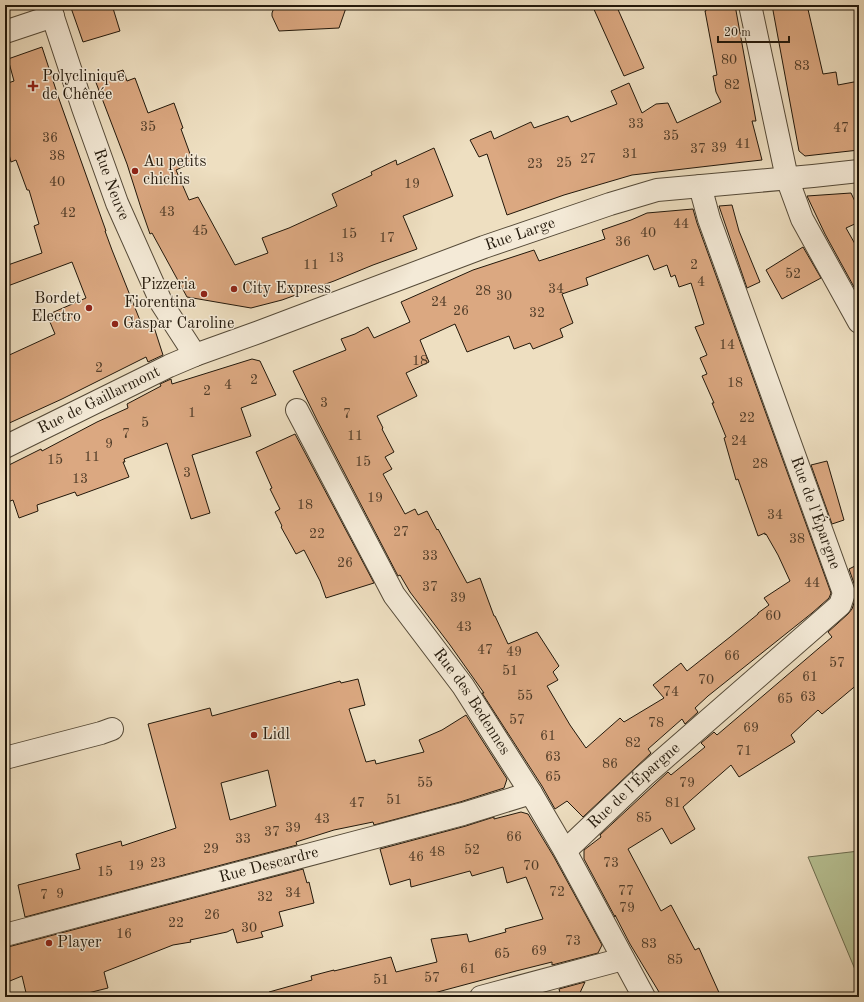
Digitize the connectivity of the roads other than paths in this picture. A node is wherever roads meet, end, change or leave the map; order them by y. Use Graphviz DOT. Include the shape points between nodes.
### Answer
graph roads {
  1 [pos="750,5"];
  2 [pos="51,10"];
  3 [pos="5,32"];
  4 [pos="859,171"];
  5 [pos="787,178"];
  6 [pos="700,186"];
  7 [pos="859,322"];
  8 [pos="195,355"];
  9 [pos="297,410"];
  10 [pos="5,447"];
  11 [pos="112,729"];
  12 [pos="5,758"];
  13 [pos="531,793"];
  14 [pos="565,851"];
  15 [pos="5,935"];
  16 [pos="623,959"];
  17 [pos="481,997"];
  18 [pos="644,997"];
  1 -- 5 [label="street"];
  2 -- 3 [label="street"];
  2 -- 8 [label="street, Rue Neuve" via="117,203 162,304"];
  4 -- 5 [label="street, Rue Large"];
  5 -- 6 [label="street, Rue Large"];
  5 -- 7 [label="street" via="802,219"];
  6 -- 8 [label="street, Rue Large" via="657,190 484,246"];
  6 -- 14 [label="street, Rue de l'Épargne" via="709,219 844,593 840,605 644,776"];
  8 -- 10 [label="street, Rue de Gaillarmont"];
  9 -- 13 [label="street, Rue des Bedennes" via="394,595 463,686"];
  11 -- 12 [label="street"];
  13 -- 14 [label="street, Rue des Bedennes"];
  13 -- 15 [label="street, Rue Descardre" via="463,814"];
  14 -- 16 [label="street, Rue des Bedennes"];
  16 -- 17 [label="street"];
  16 -- 18 [label="street, Rue des Bedennes"];
}
